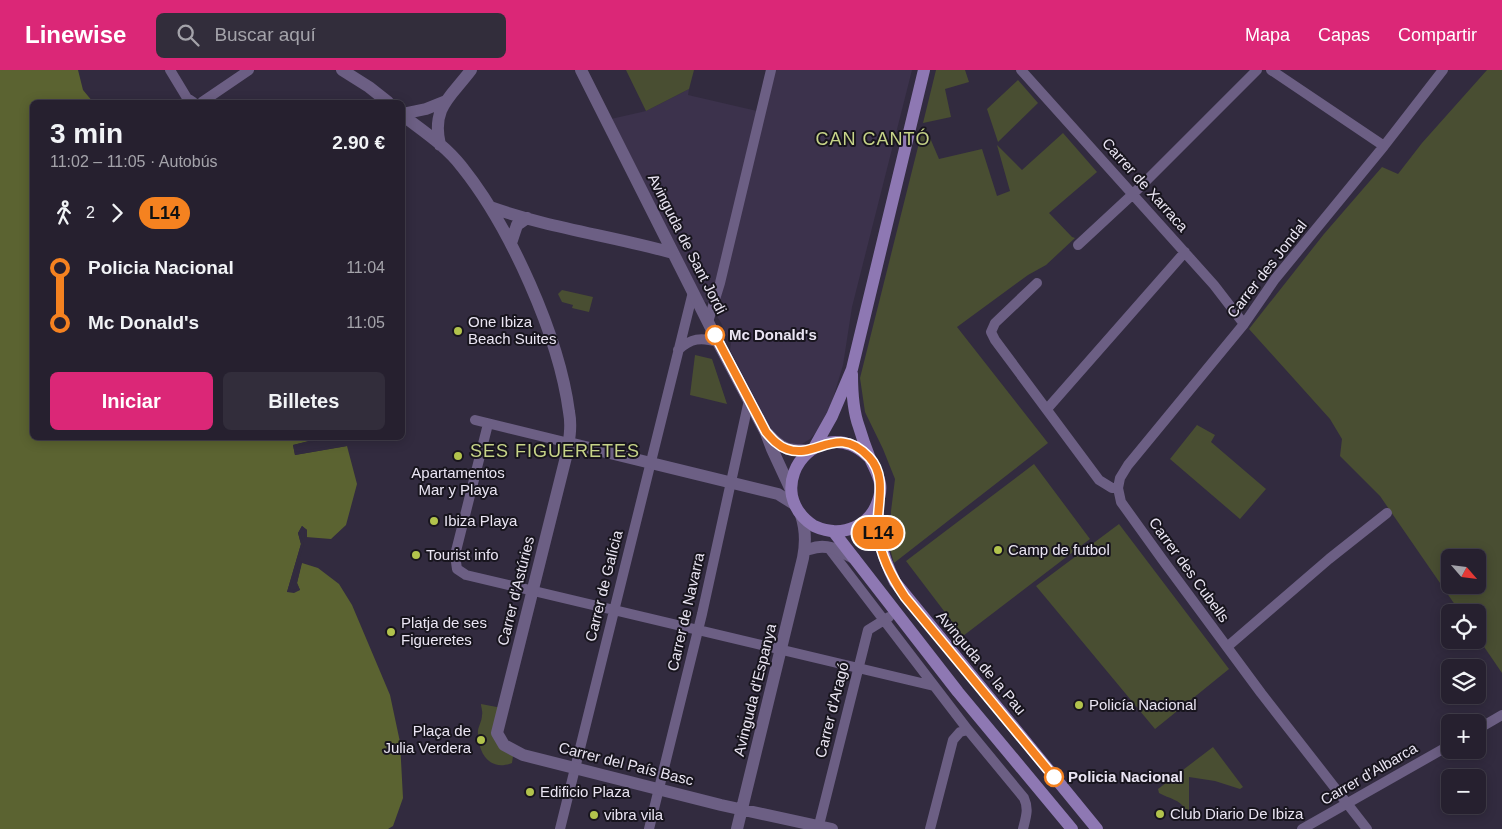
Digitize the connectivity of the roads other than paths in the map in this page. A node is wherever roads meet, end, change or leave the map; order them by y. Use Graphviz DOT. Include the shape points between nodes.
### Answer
graph roads {
  1 [pos="170,70"];
  2 [pos="248,70"];
  3 [pos="342,70"];
  4 [pos="471,70"];
  5 [pos="581,70"];
  6 [pos="771,70"];
  7 [pos="924,70"];
  8 [pos="1022,70"];
  9 [pos="1257,70"];
  10 [pos="1271,70"];
  11 [pos="1443,70"];
  12 [pos="190,100"];
  13 [pos="205,100"];
  14 [pos="385,100"];
  15 [pos="446,101"];
  16 [pos="405,114"];
  17 [pos="405,116"];
  18 [pos="440,145"];
  19 [pos="1384,146"];
  20 [pos="1133,194"];
  21 [pos="490,207"];
  22 [pos="527,218"];
  23 [pos="657,222"];
  24 [pos="511,243"];
  25 [pos="638,243"];
  26 [pos="1078,246"];
  27 [pos="1185,252"];
  28 [pos="673,253"];
  29 [pos="1037,284"];
  30 [pos="693,292"];
  31 [pos="708,322"];
  32 [pos="1244,324"];
  33 [pos="718,342"];
  34 [pos="678,350"];
  35 [pos="852,369"];
  36 [pos="749,400"];
  37 [pos="1047,409"];
  38 [pos="855,411"];
  39 [pos="475,420"];
  40 [pos="488,424"];
  41 [pos="766,432"];
  42 [pos="569,443"];
  43 [pos="812,449"];
  44 [pos="870,458"];
  45 [pos="651,463"];
  46 [pos="731,483"];
  47 [pos="1118,488"];
  48 [pos="791,490"];
  49 [pos="878,501"];
  50 [pos="794,504"];
  51 [pos="1386,514"];
  52 [pos="801,515"];
  53 [pos="832,531"];
  54 [pos="828,547"];
  55 [pos="882,553"];
  56 [pos="806,554"];
  57 [pos="856,559"];
  58 [pos="532,591"];
  59 [pos="613,611"];
  60 [pos="896,612"];
  61 [pos="885,620"];
  62 [pos="697,631"];
  63 [pos="1228,647"];
  64 [pos="781,651"];
  65 [pos="858,669"];
  66 [pos="934,686"];
  67 [pos="1502,715"];
  68 [pos="1486,724"];
  69 [pos="968,730"];
  70 [pos="504,745"];
  71 [pos="1441,750"];
  72 [pos="575,767"];
  73 [pos="659,789"];
  74 [pos="1348,804"];
  75 [pos="742,809"];
  76 [pos="818,828"];
  77 [pos="560,829"];
  78 [pos="649,829"];
  79 [pos="737,829"];
  80 [pos="832,829"];
  81 [pos="930,829"];
  82 [pos="1023,829"];
  83 [pos="1072,829"];
  84 [pos="1097,829"];
  85 [pos="1302,829"];
  86 [pos="1367,829"];
  1 -- 12 [label="street"];
  2 -- 13 [label="street"];
  3 -- 14 [label="street"];
  4 -- 15 [label="street"];
  5 -- 23 [label="street, Avinguda de Sant Jordi"];
  6 -- 31 [label="street"];
  7 -- 35 [label="main road"];
  8 -- 20 [label="street, Carrer de Xarraca"];
  9 -- 20 [label="street"];
  10 -- 19 [label="street"];
  11 -- 19 [label="street, Carrer des Jondal"];
  15 -- 16 [label="street" via="426,110"];
  15 -- 18 [label="street" via="438,117"];
  17 -- 18 [label="street, Carrer d'Astúries"];
  18 -- 21 [label="street, Carrer d'Astúries" via="462,167"];
  19 -- 32 [label="street, Carrer des Jondal" via="1275,279"];
  20 -- 26 [label="street"];
  20 -- 27 [label="street, Carrer de Xarraca"];
  21 -- 22 [label="street"];
  21 -- 24 [label="street, Carrer d'Astúries"];
  22 -- 24 [label="street" via="517,226"];
  22 -- 25 [label="street"];
  23 -- 25 [label="street" via="650,236"];
  23 -- 28 [label="street, Avinguda de Sant Jordi"];
  24 -- 42 [label="street, Carrer d'Astúries" via="559,365 570,412"];
  25 -- 28 [label="street"];
  27 -- 32 [label="street, Carrer de Xarraca"];
  27 -- 37 [label="street"];
  28 -- 30 [label="street, Avinguda de Sant Jordi"];
  29 -- 37 [label="street" via="995,323 991,332"];
  30 -- 31 [label="street, Avinguda de Sant Jordi"];
  30 -- 34 [label="street, Carrer de Galícia"];
  31 -- 33 [label="street, Avinguda de Sant Jordi"];
  32 -- 47 [label="street, Carrer des Jondal" via="1128,464"];
  33 -- 34 [label="street" via="699,338"];
  33 -- 36 [label="street, Avinguda de Sant Jordi"];
  34 -- 45 [label="street, Carrer de Galícia"];
  35 -- 38 [label="main road"];
  35 -- 43 [label="main road" via="832,416"];
  36 -- 41 [label="street, Avinguda de Sant Jordi"];
  36 -- 46 [label="street, Carrer de Navarra"];
  37 -- 47 [label="street" via="1100,480"];
  38 -- 44 [label="main road"];
  38 -- 55 [label="main road" via="888,478"];
  39 -- 40 [label="street"];
  40 -- 42 [label="street"];
  40 -- 58 [label="street" via="455,555 457,569 466,575"];
  41 -- 43 [label="street, Avinguda de Sant Jordi" via="778,445 787,449"];
  41 -- 48 [label="street, Avinguda de Sant Jordi"];
  42 -- 45 [label="street"];
  42 -- 58 [label="street, Carrer d'Astúries"];
  43 -- 44 [label="main road" via="838,442 850,444"];
  43 -- 48 [label="main road" via="796,468"];
  44 -- 49 [label="main road" via="880,478"];
  45 -- 46 [label="street"];
  45 -- 59 [label="street, Carrer de Galícia"];
  46 -- 50 [label="street" via="778,494"];
  46 -- 62 [label="street, Carrer de Navarra"];
  47 -- 63 [label="street, Carrer des Cubells" via="1128,512"];
  48 -- 50 [label="main road"];
  49 -- 53 [label="main road" via="866,520 856,527"];
  49 -- 55 [label="main road, Avinguda de la Pau"];
  50 -- 52 [label="main road"];
  51 -- 63 [label="street"];
  52 -- 53 [label="main road" via="814,526"];
  52 -- 56 [label="street, Avinguda d'Espanya"];
  53 -- 56 [label="street" via="818,540"];
  53 -- 57 [label="main road"];
  54 -- 56 [label="street" via="821,546"];
  54 -- 57 [label="street"];
  54 -- 61 [label="street"];
  55 -- 84 [label="main road, Avinguda de la Pau" via="905,597"];
  56 -- 64 [label="street, Avinguda d'Espanya"];
  57 -- 60 [label="main road"];
  58 -- 59 [label="street"];
  58 -- 70 [label="street, Carrer d'Astúries" via="498,733"];
  59 -- 62 [label="street"];
  59 -- 72 [label="street, Carrer de Galícia"];
  60 -- 61 [label="street, Carrer d'Aragó"];
  60 -- 83 [label="main road"];
  61 -- 65 [label="street, Carrer d'Aragó" via="868,630"];
  61 -- 66 [label="street"];
  62 -- 64 [label="street"];
  62 -- 73 [label="street, Carrer de Navarra"];
  63 -- 74 [label="street, Carrer des Cubells"];
  64 -- 65 [label="street"];
  64 -- 75 [label="street, Avinguda d'Espanya"];
  65 -- 66 [label="street"];
  65 -- 76 [label="street, Carrer d'Aragó"];
  66 -- 69 [label="street"];
  67 -- 68 [label="street"];
  69 -- 81 [label="street" via="960,732 953,740"];
  69 -- 82 [label="street" via="1024,798 1028,806"];
  70 -- 72 [label="street, Carrer del País Basc" via="523,755"];
  71 -- 74 [label="street, Carrer d'Albarca"];
  72 -- 73 [label="street, Carrer del País Basc"];
  72 -- 77 [label="street, Carrer de Galícia"];
  73 -- 75 [label="street, Carrer del País Basc"];
  73 -- 78 [label="street, Carrer de Navarra"];
  74 -- 85 [label="street, Carrer d'Albarca"];
  74 -- 86 [label="street, Carrer des Cubells"];
  75 -- 76 [label="street, Carrer del País Basc"];
  75 -- 79 [label="street, Avinguda d'Espanya"];
  76 -- 80 [label="street, Carrer del País Basc"];
}
